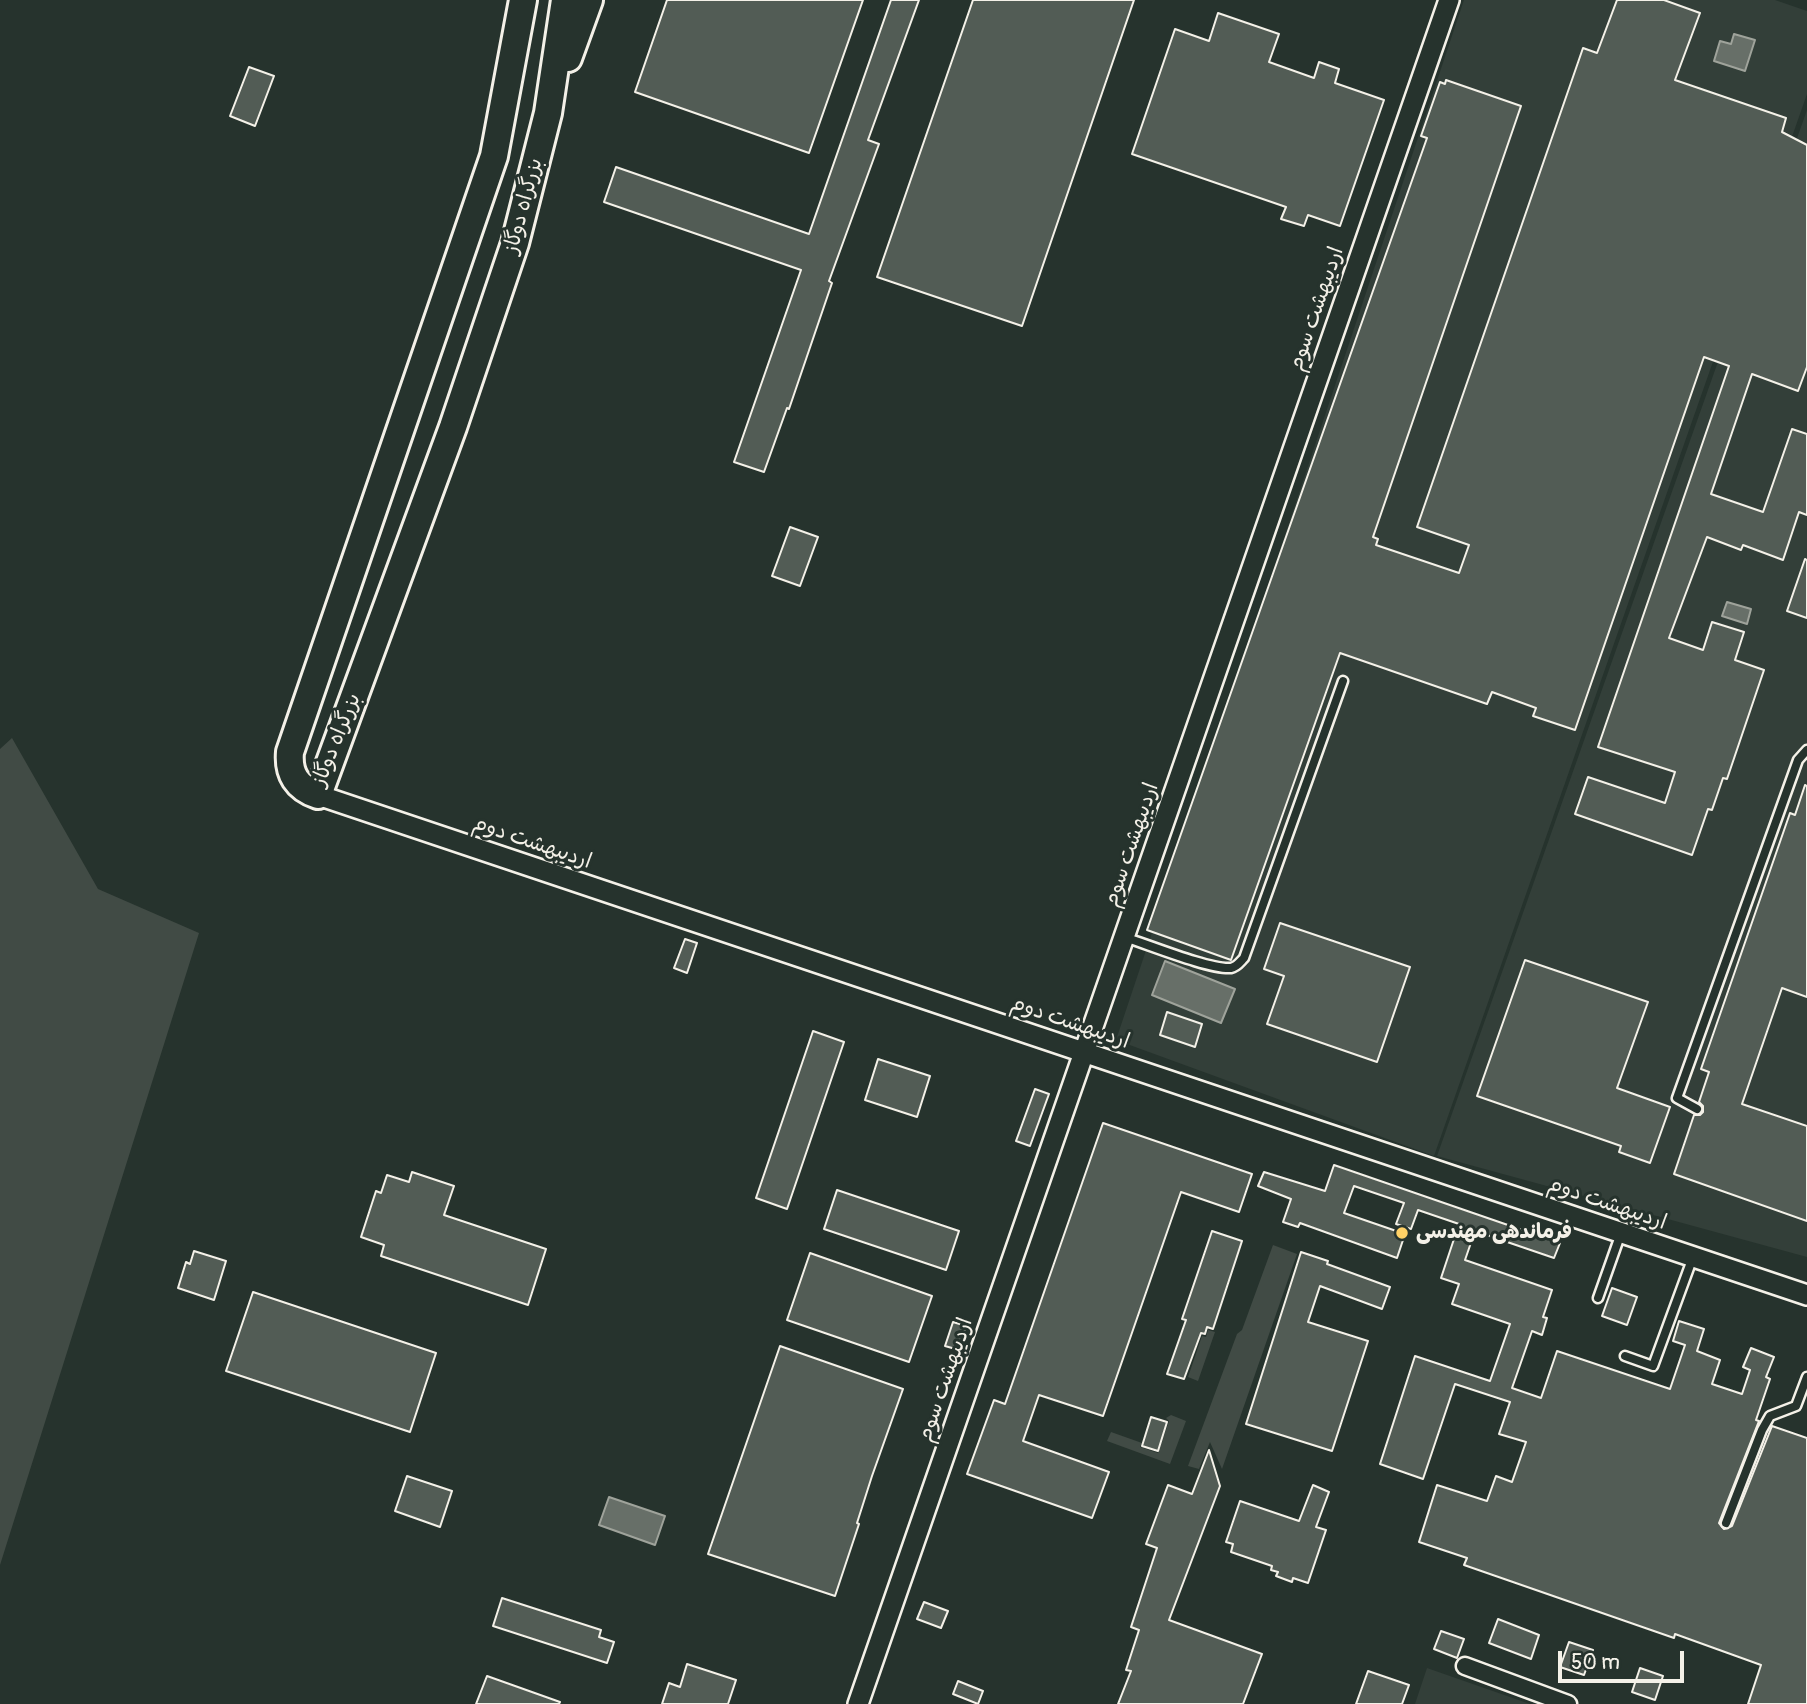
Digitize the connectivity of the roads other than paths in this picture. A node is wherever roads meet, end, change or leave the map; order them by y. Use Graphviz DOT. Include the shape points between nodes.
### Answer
graph roads {
  1 [pos="510,0"];
  2 [pos="523,0"];
  3 [pos="565,0"];
  4 [pos="589,0"];
  5 [pos="1448,0"];
  6 [pos="513,63"];
  7 [pos="548,113"];
  8 [pos="1343,681"];
  9 [pos="1807,750"];
  10 [pos="318,795"];
  11 [pos="1124,936"];
  12 [pos="1084,1052"];
  13 [pos="1697,1109"];
  14 [pos="1621,1233"];
  15 [pos="1693,1257"];
  16 [pos="1807,1295"];
  17 [pos="1598,1298"];
  18 [pos="1625,1356"];
  19 [pos="1807,1377"];
  20 [pos="1726,1523"];
  21 [pos="1465,1666"];
  22 [pos="858,1704"];
  23 [pos="1568,1704"];
  1 -- 6 [label="highway"];
  2 -- 6 [label="highway, بزرگراه دوگاز"];
  3 -- 7 [label="highway, بزرگراه دوگاز"];
  4 -- 7 [label="highway"];
  5 -- 11 [label="street, اردیبهشت سوم"];
  6 -- 10 [label="highway, بزرگراه دوگاز" via="490,169 290,752 288,767 293,779"];
  7 -- 10 [label="highway, بزرگراه دوگاز" via="515,243 453,427"];
  8 -- 11 [label="lane" via="1244,958 1237,966 1220,966"];
  9 -- 13 [label="lane" via="1798,760 1677,1098"];
  10 -- 12 [label="street, اردیبهشت دوم"];
  11 -- 12 [label="street, اردیبهشت سوم"];
  12 -- 14 [label="street, اردیبهشت دوم"];
  12 -- 22 [label="street, اردیبهشت سوم"];
  14 -- 15 [label="street, اردیبهشت دوم"];
  14 -- 17 [label="lane"];
  15 -- 16 [label="street, اردیبهشت دوم"];
  15 -- 18 [label="lane" via="1653,1366"];
  19 -- 20 [label="lane" via="1796,1406 1770,1416 1762,1430"];
  21 -- 23 [label="street"];
}
